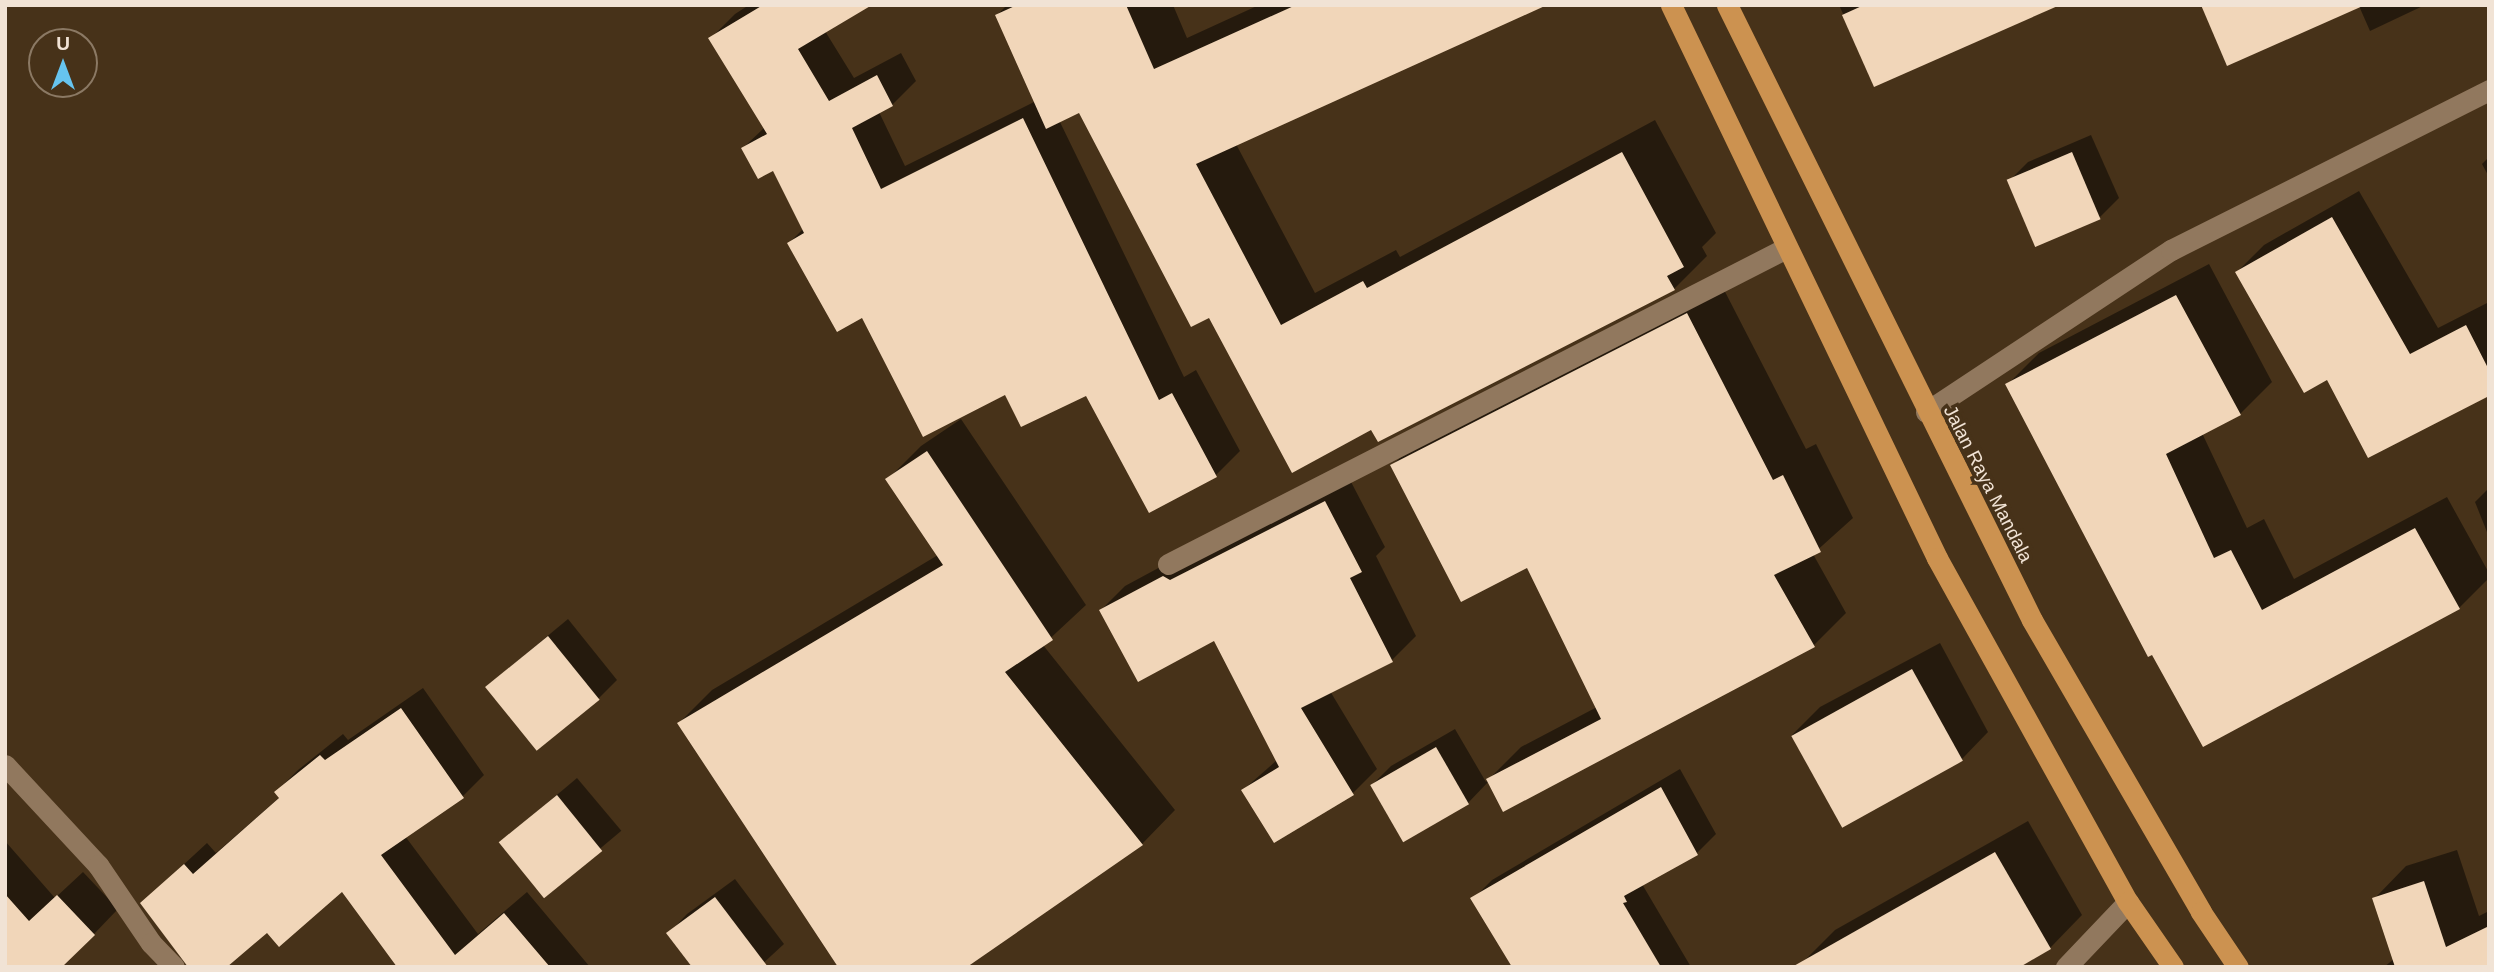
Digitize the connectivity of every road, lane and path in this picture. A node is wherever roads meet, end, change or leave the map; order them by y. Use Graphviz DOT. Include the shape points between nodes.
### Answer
graph roads {
  1 [pos="1671,5"];
  2 [pos="1727,5"];
  3 [pos="2489,90"];
  4 [pos="1786,248"];
  5 [pos="1926,412"];
  6 [pos="1168,564"];
  7 [pos="5,765"];
  8 [pos="2128,902"];
  9 [pos="174,967"];
  10 [pos="2066,967"];
  11 [pos="2173,967"];
  12 [pos="2238,967"];
  1 -- 4 [label="highway"];
  2 -- 5 [label="highway, Jalan Raya Mandala"];
  3 -- 5 [label="street" via="2171,250"];
  4 -- 6 [label="street"];
  4 -- 8 [label="highway" via="1937,558"];
  5 -- 12 [label="highway, Jalan Raya Mandala" via="2032,620"];
  7 -- 9 [label="street" via="98,865 151,943"];
  8 -- 10 [label="street"];
  8 -- 11 [label="highway"];
}
